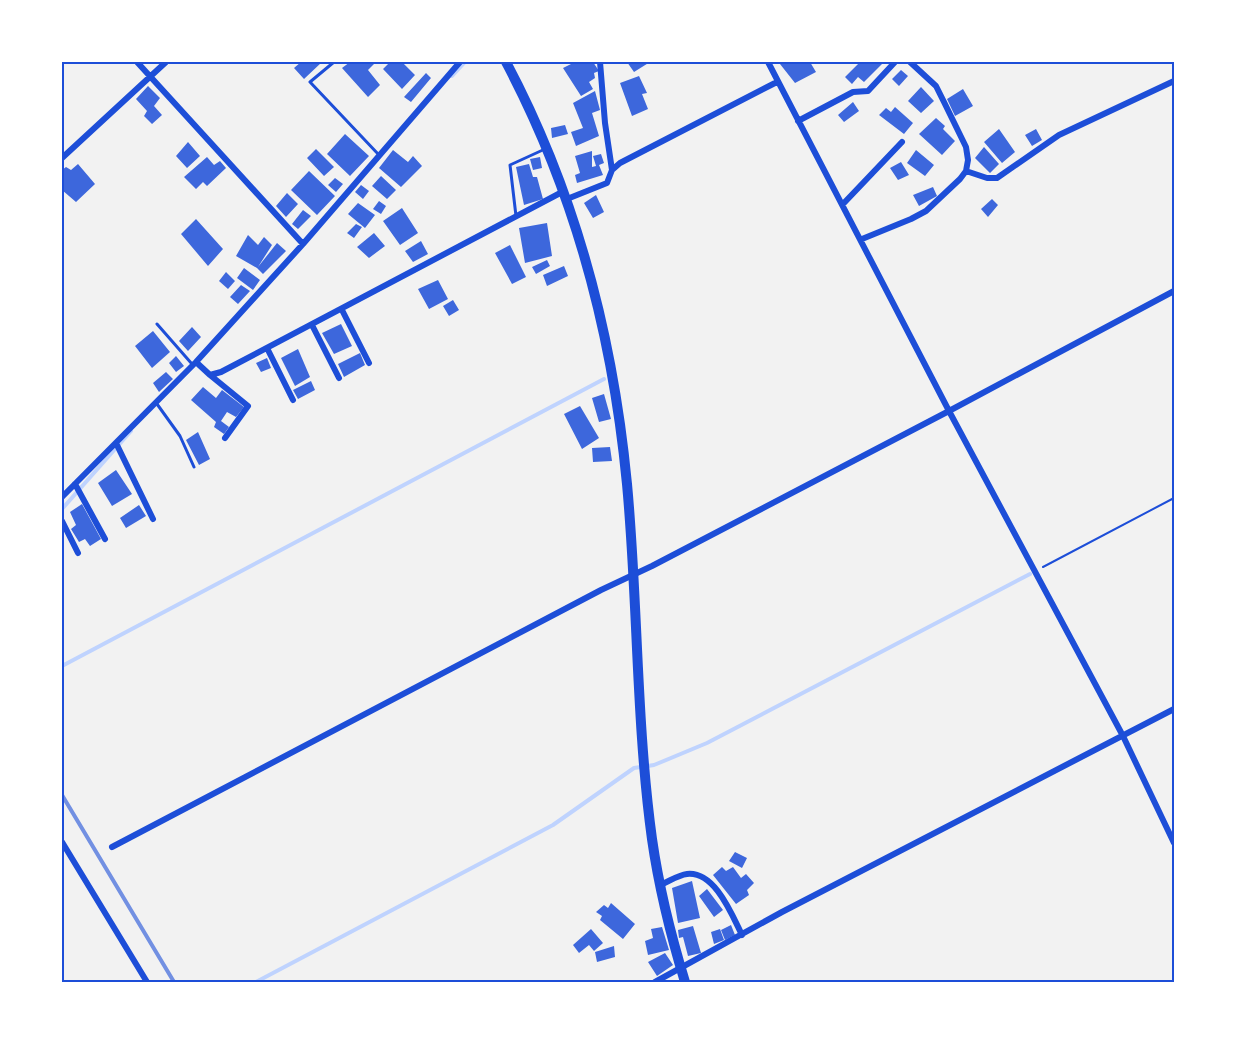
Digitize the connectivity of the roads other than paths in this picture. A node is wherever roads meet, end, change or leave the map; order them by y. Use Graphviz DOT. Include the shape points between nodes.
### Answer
graph roads {
  1 [pos="137,62"];
  2 [pos="166,62"];
  3 [pos="334,62"];
  4 [pos="460,62"];
  5 [pos="506,62"];
  6 [pos="600,62"];
  7 [pos="768,62"];
  8 [pos="895,62"];
  9 [pos="910,62"];
  10 [pos="150,76"];
  11 [pos="1174,81"];
  12 [pos="777,82"];
  13 [pos="798,121"];
  14 [pos="902,142"];
  15 [pos="546,148"];
  16 [pos="379,155"];
  17 [pos="62,158"];
  18 [pos="612,170"];
  19 [pos="966,171"];
  20 [pos="566,195"];
  21 [pos="843,204"];
  22 [pos="516,216"];
  23 [pos="862,239"];
  24 [pos="303,244"];
  25 [pos="1174,291"];
  26 [pos="342,310"];
  27 [pos="157,324"];
  28 [pos="312,325"];
  29 [pos="267,348"];
  30 [pos="369,363"];
  31 [pos="194,364"];
  32 [pos="210,375"];
  33 [pos="339,378"];
  34 [pos="293,400"];
  35 [pos="156,402"];
  36 [pos="949,411"];
  37 [pos="225,438"];
  38 [pos="116,442"];
  39 [pos="194,466"];
  40 [pos="75,484"];
  41 [pos="62,497"];
  42 [pos="153,519"];
  43 [pos="62,521"];
  44 [pos="105,538"];
  45 [pos="78,553"];
  46 [pos="633,573"];
  47 [pos="1174,710"];
  48 [pos="1124,736"];
  49 [pos="62,842"];
  50 [pos="1174,843"];
  51 [pos="112,847"];
  52 [pos="660,885"];
  53 [pos="742,935"];
  54 [pos="681,969"];
  55 [pos="147,982"];
  56 [pos="655,982"];
  57 [pos="686,982"];
  1 -- 10 [label="street"];
  2 -- 10 [label="street"];
  3 -- 16 [label="lane" via="310,82"];
  4 -- 16 [label="street"];
  5 -- 15 [label="main road"];
  6 -- 18 [label="street"];
  7 -- 12 [label="street"];
  8 -- 13 [label="street" via="868,91 853,92"];
  9 -- 19 [label="street" via="936,86 966,147"];
  10 -- 17 [label="street"];
  10 -- 24 [label="street"];
  11 -- 19 [label="street" via="1059,135 997,178"];
  12 -- 13 [label="street"];
  12 -- 18 [label="street"];
  13 -- 21 [label="street"];
  14 -- 21 [label="street"];
  15 -- 20 [label="main road"];
  15 -- 22 [label="lane" via="510,165"];
  16 -- 24 [label="street"];
  18 -- 20 [label="street" via="607,183"];
  19 -- 23 [label="street" via="926,211"];
  20 -- 22 [label="street"];
  20 -- 46 [label="main road" via="590,274 612,374 627,484"];
  21 -- 23 [label="street"];
  22 -- 26 [label="street"];
  23 -- 36 [label="street"];
  24 -- 31 [label="street"];
  25 -- 36 [label="street"];
  26 -- 28 [label="street"];
  26 -- 30 [label="street"];
  27 -- 31 [label="lane"];
  28 -- 29 [label="street"];
  28 -- 33 [label="street"];
  29 -- 32 [label="street"];
  29 -- 34 [label="street"];
  31 -- 32 [label="street"];
  31 -- 35 [label="street"];
  32 -- 37 [label="street" via="248,406"];
  35 -- 38 [label="street"];
  35 -- 39 [label="lane" via="180,436"];
  36 -- 46 [label="street"];
  36 -- 48 [label="street"];
  38 -- 40 [label="street"];
  38 -- 42 [label="street"];
  40 -- 41 [label="street"];
  40 -- 44 [label="street"];
  43 -- 45 [label="street"];
  46 -- 51 [label="street"];
  46 -- 52 [label="main road" via="644,765"];
  47 -- 48 [label="street"];
  48 -- 50 [label="street"];
  48 -- 53 [label="street"];
  49 -- 55 [label="street"];
  52 -- 53 [label="street" via="687,874 701,877 713,885 728,906"];
  52 -- 54 [label="main road"];
  53 -- 54 [label="street"];
  54 -- 56 [label="street"];
  54 -- 57 [label="main road"];
}
